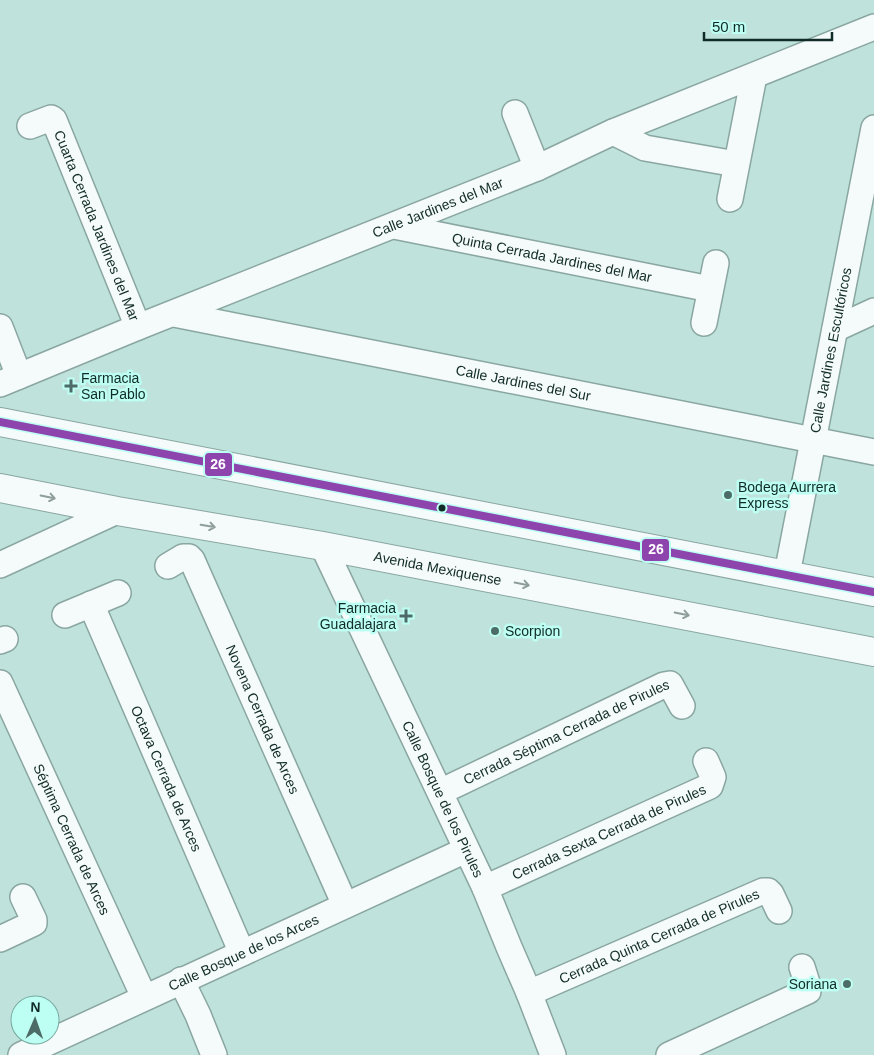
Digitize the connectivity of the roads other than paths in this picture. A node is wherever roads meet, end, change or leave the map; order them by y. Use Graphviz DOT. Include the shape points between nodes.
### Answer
graph roads {
  1 [pos="874,27"];
  2 [pos="754,76"];
  3 [pos="515,113"];
  4 [pos="30,126"];
  5 [pos="874,128"];
  6 [pos="612,132"];
  7 [pos="736,164"];
  8 [pos="537,168"];
  9 [pos="730,199"];
  10 [pos="394,226"];
  11 [pos="716,263"];
  12 [pos="710,289"];
  13 [pos="874,311"];
  14 [pos="174,314"];
  15 [pos="704,323"];
  16 [pos="0,327"];
  17 [pos="138,327"];
  18 [pos="835,329"];
  19 [pos="9,380"];
  20 [pos="0,422"];
  21 [pos="812,441"];
  22 [pos="874,452"];
  23 [pos="0,488"];
  24 [pos="117,511"];
  25 [pos="324,546"];
  26 [pos="0,565"];
  27 [pos="168,566"];
  28 [pos="787,574"];
  29 [pos="874,592"];
  30 [pos="118,593"];
  31 [pos="91,604"];
  32 [pos="65,615"];
  33 [pos="874,652"];
  34 [pos="0,683"];
  35 [pos="682,706"];
  36 [pos="706,761"];
  37 [pos="440,792"];
  38 [pos="466,850"];
  39 [pos="485,888"];
  40 [pos="23,897"];
  41 [pos="346,905"];
  42 [pos="779,911"];
  43 [pos="0,940"];
  44 [pos="242,953"];
  45 [pos="802,967"];
  46 [pos="182,980"];
  47 [pos="530,993"];
  48 [pos="144,997"];
  49 [pos="550,1054"];
  50 [pos="20,1055"];
  51 [pos="214,1055"];
  52 [pos="669,1055"];
  1 -- 2 [label="street, Calle Jardines del Mar"];
  2 -- 6 [label="street, Calle Jardines del Mar"];
  2 -- 7 [label="street"];
  3 -- 8 [label="street"];
  4 -- 17 [label="street, Cuarta Cerrada Jardines del Mar" via="47,119 54,120"];
  5 -- 18 [label="street, Calle Jardines Escultóricos"];
  6 -- 7 [label="street" via="645,148"];
  6 -- 8 [label="street, Calle Jardines del Mar"];
  7 -- 9 [label="street"];
  8 -- 10 [label="street, Calle Jardines del Mar"];
  10 -- 12 [label="street, Quinta Cerrada Jardines del Mar"];
  10 -- 14 [label="street, Calle Jardines del Mar"];
  11 -- 12 [label="street"];
  12 -- 15 [label="street"];
  13 -- 18 [label="street"];
  14 -- 17 [label="street, Calle Jardines del Mar"];
  14 -- 21 [label="street, Calle Jardines del Sur"];
  16 -- 19 [label="street"];
  17 -- 19 [label="street, Calle Jardines del Mar"];
  18 -- 21 [label="street, Calle Jardines Escultóricos"];
  20 -- 28 [label="main road"];
  21 -- 22 [label="street, Calle Jardines del Sur"];
  21 -- 28 [label="street, Calle Jardines Escultóricos"];
  23 -- 24 [label="main road, Avenida Mexiquense, one-way"];
  24 -- 25 [label="main road, Avenida Mexiquense, one-way"];
  24 -- 26 [label="street"];
  25 -- 33 [label="main road, Avenida Mexiquense, one-way"];
  25 -- 37 [label="street, Calle Bosque de los Pirules"];
  27 -- 41 [label="street, Novena Cerrada de Arces" via="183,557 192,560"];
  28 -- 29 [label="main road"];
  30 -- 31 [label="street"];
  31 -- 32 [label="street"];
  31 -- 44 [label="street, Octava Cerrada de Arces"];
  34 -- 48 [label="street, Séptima Cerrada de Arces"];
  35 -- 37 [label="street, Cerrada Séptima Cerrada de Pirules" via="670,684 664,685"];
  36 -- 39 [label="street, Cerrada Sexta Cerrada de Pirules" via="713,776 710,786"];
  37 -- 38 [label="street, Calle Bosque de los Pirules"];
  38 -- 39 [label="street, Calle Bosque de los Pirules"];
  38 -- 41 [label="street, Calle Bosque de los Arces"];
  39 -- 47 [label="street, Calle Bosque de los Pirules"];
  40 -- 43 [label="street" via="34,923"];
  41 -- 44 [label="street, Calle Bosque de los Arces"];
  42 -- 47 [label="street, Cerrada Quinta Cerrada de Pirules" via="771,894 763,891"];
  44 -- 46 [label="street, Calle Bosque de los Arces"];
  45 -- 52 [label="street" via="808,991"];
  46 -- 48 [label="street, Calle Bosque de los Arces"];
  46 -- 51 [label="street"];
  47 -- 49 [label="street, Calle Bosque de los Pirules"];
  48 -- 50 [label="street, Calle Bosque de los Arces"];
}
